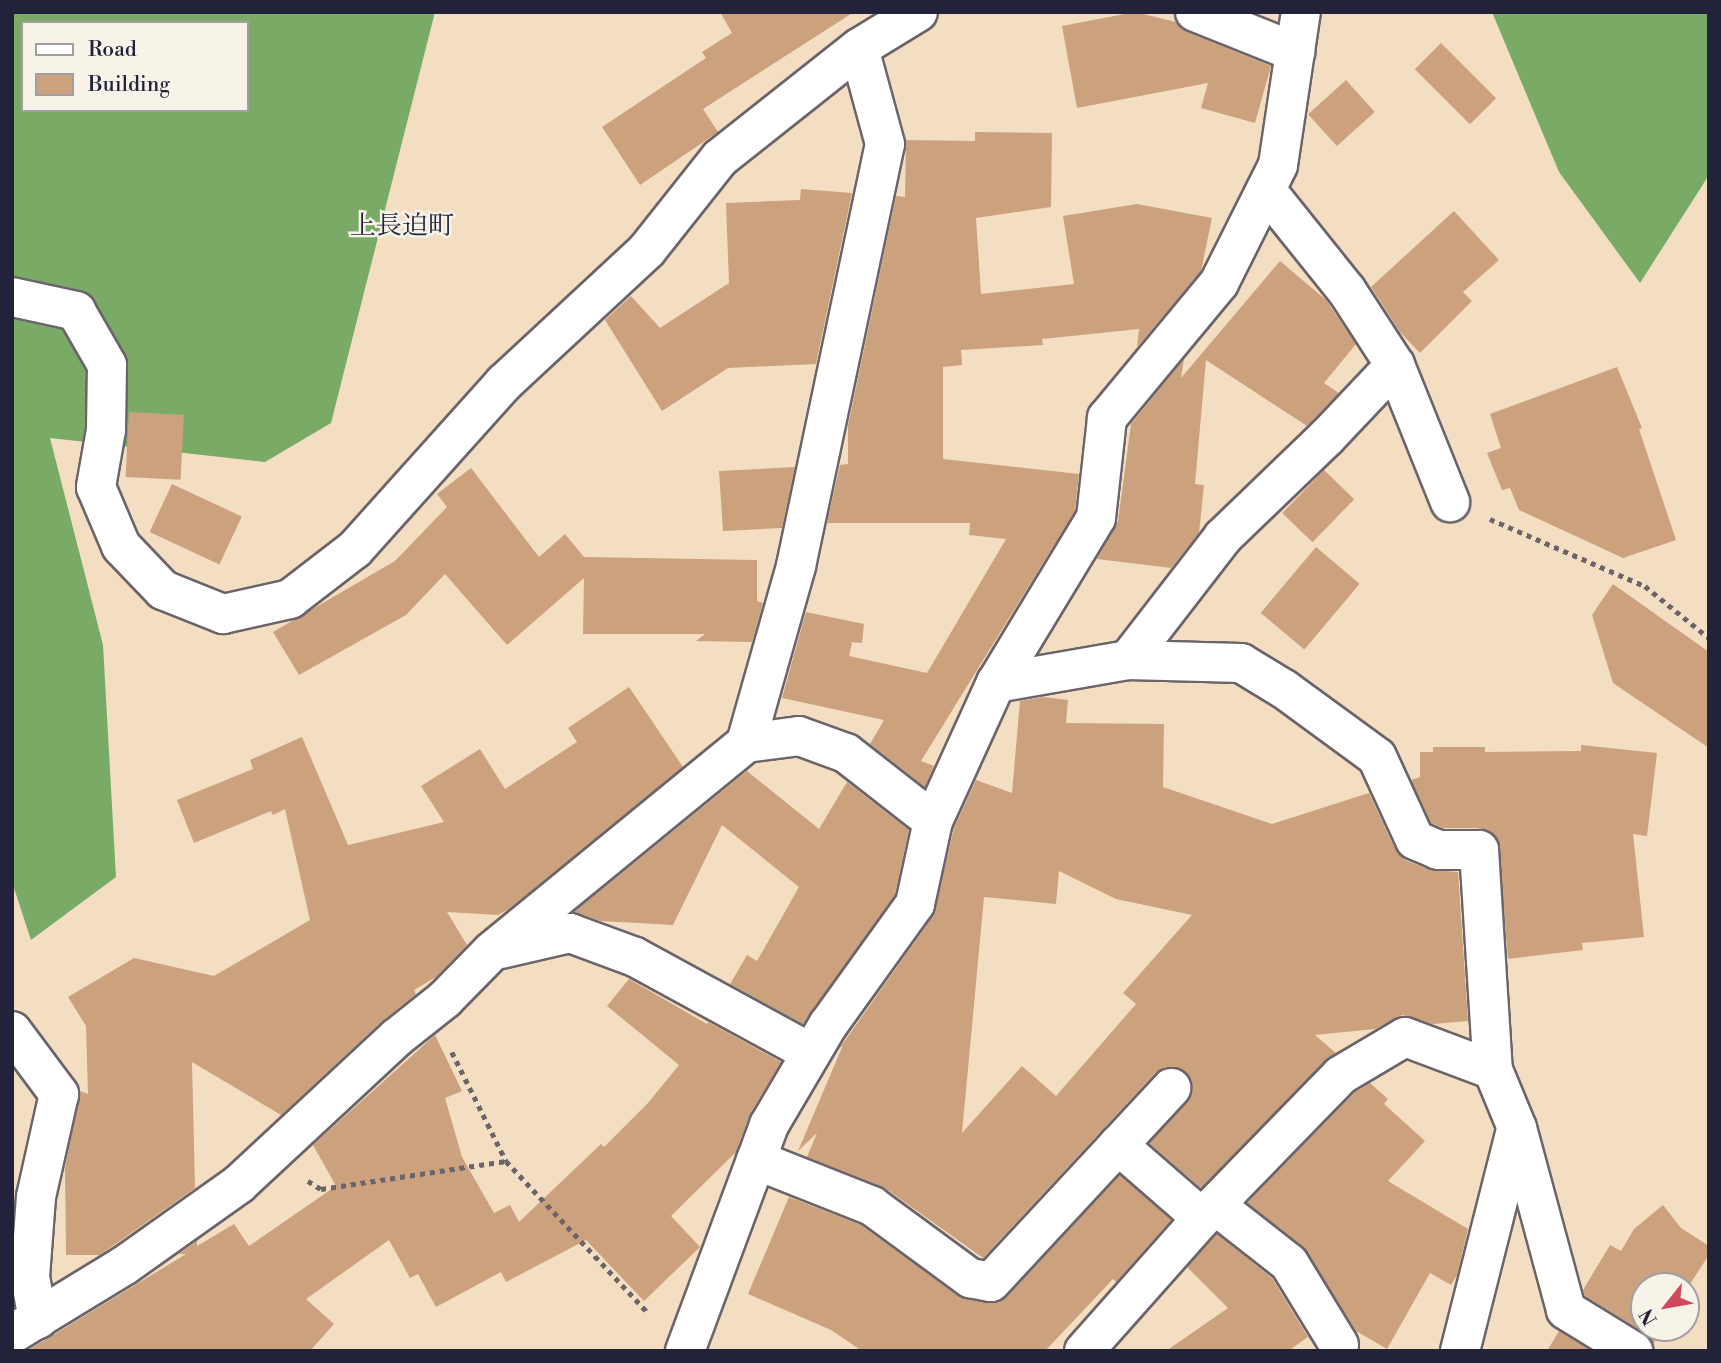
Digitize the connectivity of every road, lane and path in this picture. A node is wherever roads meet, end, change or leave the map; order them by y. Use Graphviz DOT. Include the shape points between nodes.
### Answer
graph roads {
  1 [pos="918,12"];
  2 [pos="1195,12"];
  3 [pos="1301,12"];
  4 [pos="859,48"];
  5 [pos="1295,52"];
  6 [pos="1266,190"];
  7 [pos="12,297"];
  8 [pos="1395,365"];
  9 [pos="1450,502"];
  10 [pos="1709,638"];
  11 [pos="1128,660"];
  12 [pos="996,683"];
  13 [pos="746,743"];
  14 [pos="933,821"];
  15 [pos="492,951"];
  16 [pos="431,1009"];
  17 [pos="12,1031"];
  18 [pos="811,1053"];
  19 [pos="1493,1070"];
  20 [pos="1171,1088"];
  21 [pos="1517,1128"];
  22 [pos="1118,1145"];
  23 [pos="267,1158"];
  24 [pos="756,1160"];
  25 [pos="506,1161"];
  26 [pos="1209,1212"];
  27 [pos="655,1321"];
  28 [pos="25,1327"];
  29 [pos="1340,1349"];
  30 [pos="685,1351"];
  31 [pos="1084,1351"];
  32 [pos="1460,1351"];
  33 [pos="1633,1351"];
  1 -- 4 [label="street"];
  2 -- 5 [label="street"];
  3 -- 5 [label="street"];
  4 -- 7 [label="street" via="720,158 647,250 504,383 355,549 290,599 223,614 163,590 121,546 96,487 106,430 107,365 76,312"];
  4 -- 13 [label="street" via="885,144 796,566"];
  5 -- 6 [label="street" via="1278,165"];
  6 -- 8 [label="street" via="1347,291"];
  6 -- 12 [label="street" via="1219,283 1107,418 1096,519"];
  8 -- 9 [label="street"];
  8 -- 11 [label="street" via="1223,537"];
  9 -- 10 [label="path" via="1645,586"];
  11 -- 12 [label="street"];
  11 -- 19 [label="street" via="1241,663 1377,757 1415,841 1438,850 1479,850"];
  12 -- 14 [label="street"];
  13 -- 14 [label="street" via="799,736 846,753"];
  13 -- 15 [label="street"];
  14 -- 18 [label="street" via="915,905"];
  15 -- 16 [label="street"];
  15 -- 18 [label="street" via="570,933 635,957"];
  16 -- 23 [label="street"];
  16 -- 25 [label="path"];
  17 -- 28 [label="street" via="59,1094 36,1197"];
  18 -- 24 [label="street" via="769,1125"];
  19 -- 21 [label="street"];
  19 -- 26 [label="street" via="1405,1037 1341,1075"];
  20 -- 22 [label="street"];
  21 -- 32 [label="street"];
  21 -- 33 [label="street" via="1566,1310"];
  22 -- 24 [label="street" via="991,1282 970,1278 872,1206"];
  22 -- 26 [label="street"];
  23 -- 25 [label="path" via="321,1189"];
  23 -- 28 [label="street" via="239,1184 125,1265"];
  24 -- 30 [label="street"];
  25 -- 27 [label="path"];
  26 -- 29 [label="street" via="1289,1263"];
  26 -- 31 [label="street"];
}
